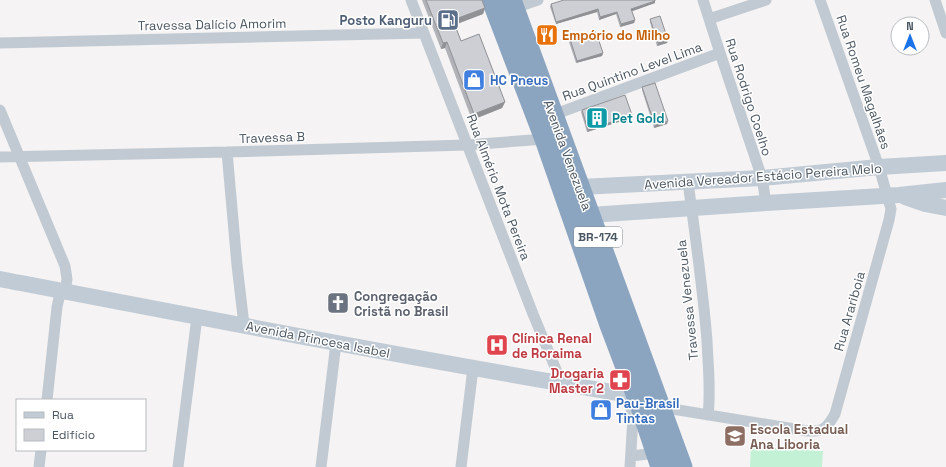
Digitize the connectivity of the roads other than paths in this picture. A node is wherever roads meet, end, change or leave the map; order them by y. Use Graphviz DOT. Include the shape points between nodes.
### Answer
graph roads {
  1 [pos="411,0"];
  2 [pos="492,0"];
  3 [pos="538,0"];
  4 [pos="703,0"];
  5 [pos="766,0"];
  6 [pos="820,0"];
  7 [pos="935,0"];
  8 [pos="513,4"];
  9 [pos="709,19"];
  10 [pos="424,33"];
  11 [pos="946,33"];
  12 [pos="0,43"];
  13 [pos="720,53"];
  14 [pos="0,110"];
  15 [pos="553,114"];
  16 [pos="545,139"];
  17 [pos="467,145"];
  18 [pos="227,152"];
  19 [pos="0,157"];
  20 [pos="20,157"];
  21 [pos="946,163"];
  22 [pos="879,167"];
  23 [pos="762,178"];
  24 [pos="688,182"];
  25 [pos="580,187"];
  26 [pos="946,190"];
  27 [pos="893,196"];
  28 [pos="766,203"];
  29 [pos="691,208"];
  30 [pos="946,208"];
  31 [pos="590,215"];
  32 [pos="0,279"];
  33 [pos="63,291"];
  34 [pos="197,317"];
  35 [pos="244,325"];
  36 [pos="620,325"];
  37 [pos="336,343"];
  38 [pos="473,368"];
  39 [pos="562,384"];
  40 [pos="628,389"];
  41 [pos="47,399"];
  42 [pos="660,407"];
  43 [pos="708,415"];
  44 [pos="41,451"];
  45 [pos="631,462"];
  46 [pos="659,462"];
  47 [pos="40,467"];
  48 [pos="178,467"];
  49 [pos="322,467"];
  50 [pos="461,467"];
  51 [pos="682,467"];
  1 -- 10 [label="street, Rua Almério Mota Pereira"];
  2 -- 16 [label="highway, Avenida Venezuela / BR-174"];
  3 -- 8 [label="street"];
  4 -- 9 [label="street, Rua Rodrigo Coelho"];
  5 -- 9 [label="street"];
  6 -- 22 [label="street, Rua Romeu Magalhães"];
  7 -- 11 [label="street"];
  8 -- 15 [label="highway, Avenida Venezuela / BR-174"];
  9 -- 13 [label="street, Rua Rodrigo Coelho"];
  10 -- 12 [label="street, Travessa Dalício Amorim"];
  10 -- 17 [label="street, Rua Almério Mota Pereira"];
  13 -- 15 [label="street, Rua Quintino Level Lima"];
  13 -- 23 [label="street, Rua Rodrigo Coelho"];
  14 -- 20 [label="street"];
  15 -- 25 [label="highway, Avenida Venezuela / BR-174"];
  16 -- 17 [label="street, Travessa B"];
  16 -- 36 [label="highway, Avenida Venezuela / BR-174"];
  17 -- 18 [label="street, Travessa B"];
  17 -- 39 [label="street, Rua Almério Mota Pereira"];
  18 -- 20 [label="street, Travessa B"];
  18 -- 35 [label="street"];
  19 -- 20 [label="street, Travessa B"];
  20 -- 33 [label="street" via="65,266 67,279"];
  21 -- 22 [label="street, Avenida Vereador Estácio Pereira Melo"];
  22 -- 23 [label="street, Avenida Vereador Estácio Pereira Melo"];
  22 -- 27 [label="street, Rua Romeu Magalhães"];
  23 -- 24 [label="street, Avenida Vereador Estácio Pereira Melo"];
  23 -- 28 [label="street, Rua Rodrigo Coelho"];
  24 -- 25 [label="street, Avenida Vereador Estácio Pereira Melo"];
  24 -- 29 [label="street, Travessa Venezuela"];
  25 -- 31 [label="highway, Avenida Venezuela / BR-174"];
  26 -- 27 [label="street, Avenida Vereador Estácio Pereira Melo"];
  27 -- 28 [label="street, Avenida Vereador Estácio Pereira Melo"];
  27 -- 30 [label="street"];
  27 -- 43 [label="street, Rua Arariboia" via="889,220 835,414 829,424 817,431 807,431"];
  28 -- 29 [label="street, Avenida Vereador Estácio Pereira Melo"];
  29 -- 31 [label="street, Avenida Vereador Estácio Pereira Melo"];
  29 -- 43 [label="street, Travessa Venezuela" via="706,327"];
  31 -- 36 [label="highway, Avenida Venezuela / BR-174"];
  32 -- 33 [label="street, Avenida Princesa Isabel"];
  33 -- 34 [label="street, Avenida Princesa Isabel"];
  33 -- 41 [label="street" via="57,307"];
  34 -- 35 [label="street, Avenida Princesa Isabel"];
  34 -- 48 [label="street"];
  35 -- 37 [label="street, Avenida Princesa Isabel"];
  36 -- 40 [label="highway, Avenida Venezuela / BR-174"];
  36 -- 42 [label="highway, Avenida Venezuela / BR-174"];
  37 -- 38 [label="street, Avenida Princesa Isabel"];
  37 -- 49 [label="street"];
  38 -- 39 [label="street, Avenida Princesa Isabel"];
  38 -- 50 [label="street"];
  39 -- 40 [label="street, Avenida Princesa Isabel"];
  40 -- 45 [label="street" via="633,417"];
  40 -- 46 [label="highway, Avenida Venezuela / BR-174"];
  42 -- 43 [label="street"];
  42 -- 51 [label="highway, Avenida Venezuela / BR-174"];
  44 -- 47 [label="street"];
  45 -- 46 [label="street" via="648,454"];
}
